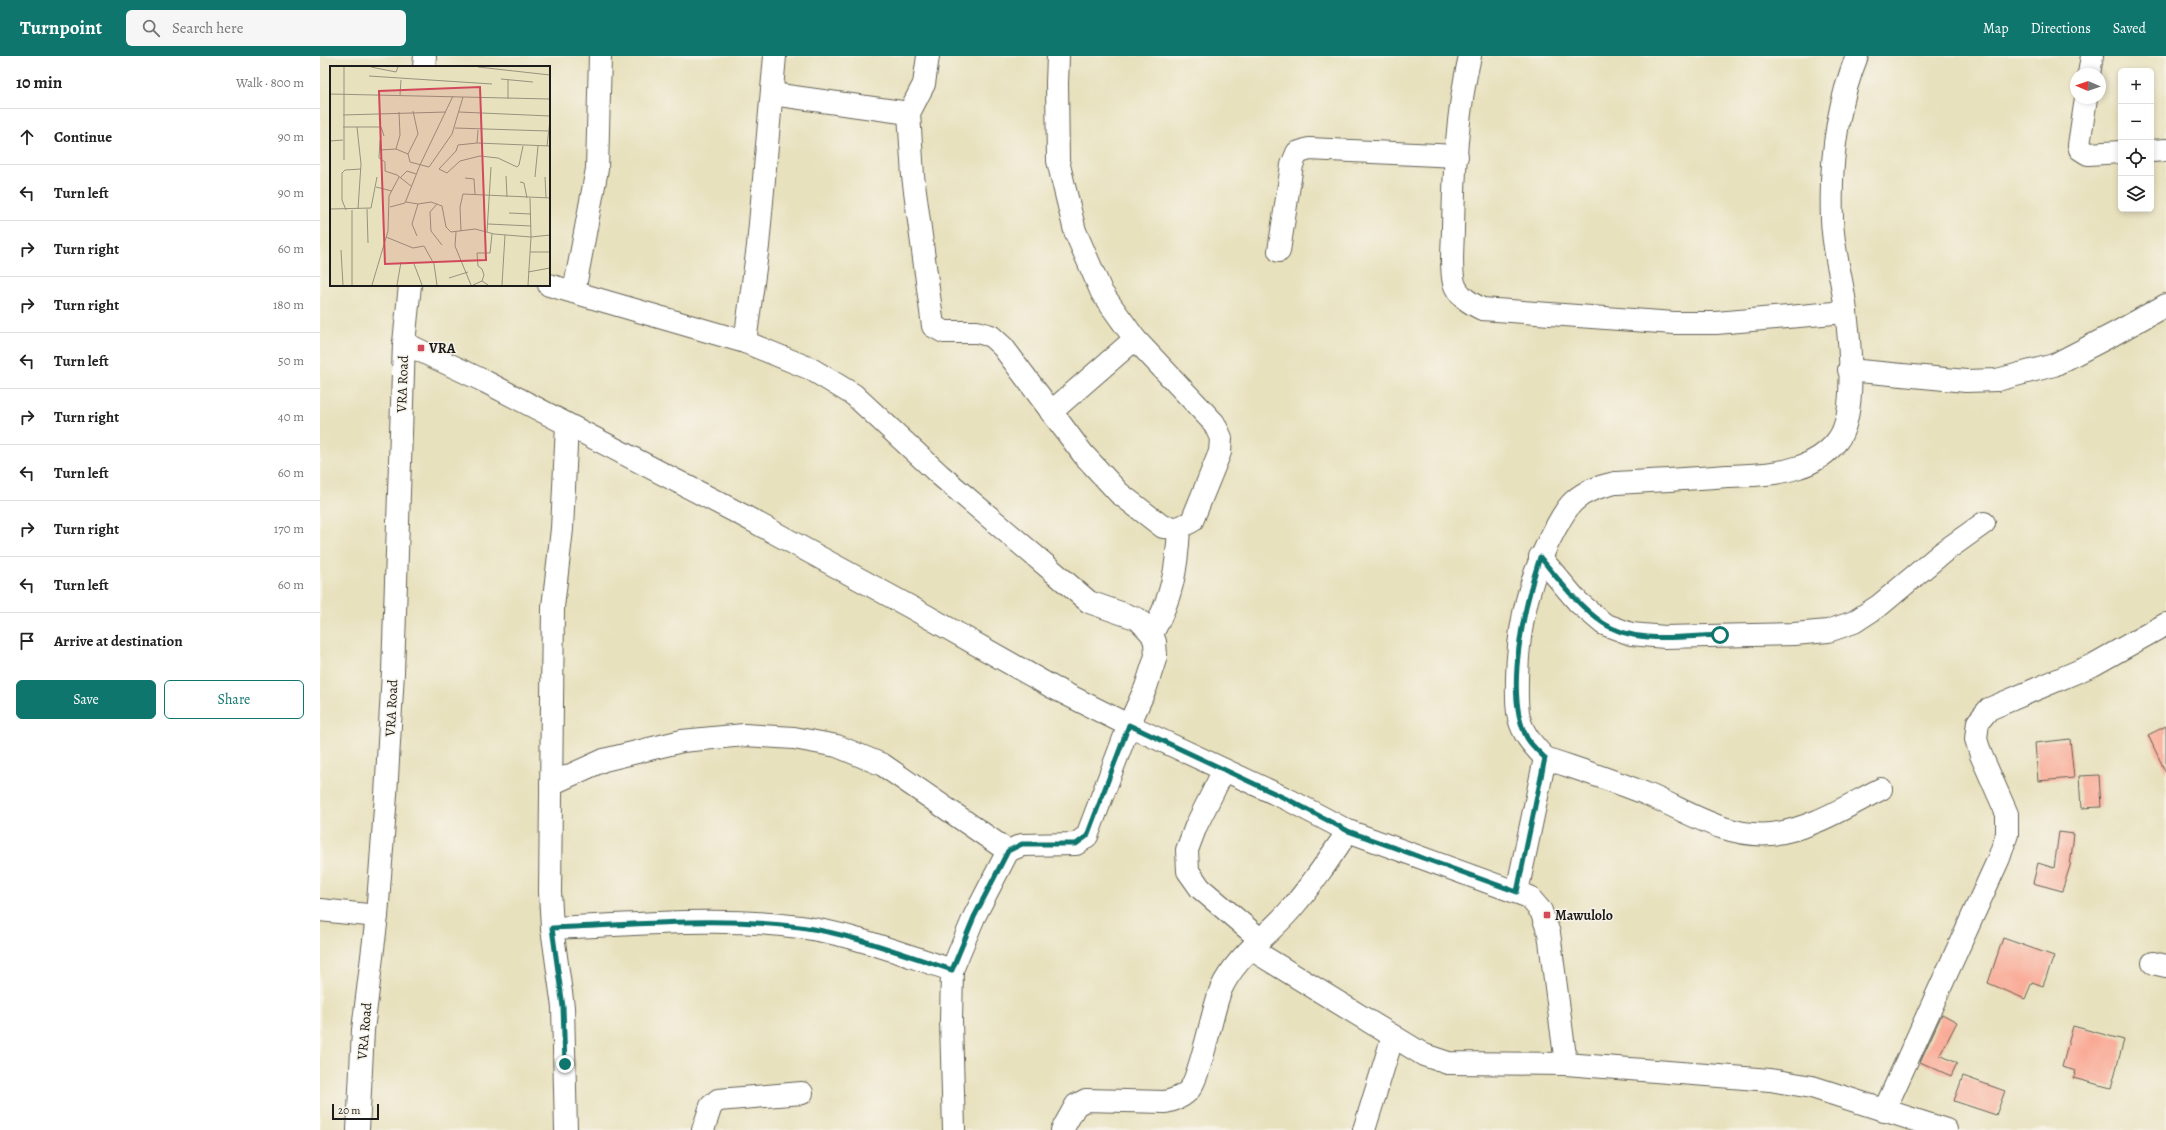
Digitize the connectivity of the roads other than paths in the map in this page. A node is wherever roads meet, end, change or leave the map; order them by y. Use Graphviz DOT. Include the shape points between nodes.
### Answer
graph roads {
  1 [pos="425,56"];
  2 [pos="600,56"];
  3 [pos="775,56"];
  4 [pos="928,56"];
  5 [pos="1058,56"];
  6 [pos="1470,56"];
  7 [pos="1856,56"];
  8 [pos="2092,56"];
  9 [pos="424,66"];
  10 [pos="2091,68"];
  11 [pos="772,94"];
  12 [pos="2085,104"];
  13 [pos="909,113"];
  14 [pos="2166,150"];
  15 [pos="2154,151"];
  16 [pos="2118,152"];
  17 [pos="1457,156"];
  18 [pos="1278,251"];
  19 [pos="550,285"];
  20 [pos="410,286"];
  21 [pos="574,292"];
  22 [pos="2166,305"];
  23 [pos="1846,312"];
  24 [pos="1135,339"];
  25 [pos="745,342"];
  26 [pos="404,344"];
  27 [pos="1849,370"];
  28 [pos="1051,412"];
  29 [pos="567,424"];
  30 [pos="1984,523"];
  31 [pos="1179,528"];
  32 [pos="1540,557"];
  33 [pos="2166,624"];
  34 [pos="1152,634"];
  35 [pos="1129,725"];
  36 [pos="1545,758"];
  37 [pos="1224,770"];
  38 [pos="551,784"];
  39 [pos="1881,789"];
  40 [pos="1348,831"];
  41 [pos="1008,851"];
  42 [pos="1517,892"];
  43 [pos="320,910"];
  44 [pos="377,916"];
  45 [pos="552,928"];
  46 [pos="1256,945"];
  47 [pos="952,970"];
  48 [pos="1393,1036"];
  49 [pos="1566,1064"];
  50 [pos="802,1093"];
  51 [pos="1884,1111"];
  52 [pos="358,1130"];
  53 [pos="566,1130"];
  54 [pos="703,1130"];
  55 [pos="954,1130"];
  56 [pos="1062,1130"];
  57 [pos="1364,1130"];
  58 [pos="1946,1130"];
  1 -- 9 [label="street"];
  2 -- 21 [label="street" via="597,170"];
  3 -- 11 [label="street"];
  4 -- 13 [label="street" via="924,84"];
  5 -- 24 [label="street" via="1058,161 1075,231 1102,293"];
  6 -- 17 [label="street"];
  7 -- 23 [label="street" via="1838,119 1833,166 1834,254"];
  8 -- 10 [label="street"];
  11 -- 13 [label="street"];
  11 -- 25 [label="street" via="758,246"];
  12 -- 16 [label="street" via="2080,149 2088,154"];
  13 -- 28 [label="street" via="913,176 934,326 944,332 976,332 991,336 1004,347"];
  14 -- 15 [label="street"];
  17 -- 18 [label="street" via="1309,149 1297,153 1292,165"];
  17 -- 23 [label="street" via="1452,256 1454,284 1466,301 1482,309 1674,323 1716,323"];
  19 -- 21 [label="street"];
  20 -- 26 [label="street, VRA Road"];
  21 -- 25 [label="street"];
  22 -- 27 [label="street" via="2054,365 1997,380 1966,381"];
  23 -- 27 [label="street"];
  24 -- 28 [label="street"];
  24 -- 31 [label="street" via="1214,423 1221,438 1220,452 1192,521"];
  25 -- 34 [label="street" via="811,369 854,395 946,480 1089,602 1138,619"];
  26 -- 29 [label="street" via="486,382"];
  26 -- 44 [label="street, VRA Road" via="393,672"];
  27 -- 32 [label="street" via="1850,400 1846,424 1838,441 1820,457 1799,467 1772,473 1615,483 1590,489 1572,502"];
  28 -- 31 [label="street" via="1083,454 1120,493 1163,527"];
  29 -- 35 [label="street" via="819,557 1052,687"];
  29 -- 38 [label="street" via="562,529 553,607"];
  30 -- 32 [label="street" via="1942,553 1880,605 1854,622 1828,631 1794,634 1665,637 1631,634 1604,624 1578,602"];
  31 -- 34 [label="street" via="1178,558 1170,598"];
  32 -- 36 [label="street" via="1522,625 1517,690 1519,717 1527,738"];
  33 -- 51 [label="street" via="2093,665 1989,709 1978,722 1976,739 2007,814 2007,834 1999,858"];
  34 -- 35 [label="street" via="1156,642 1156,656"];
  35 -- 37 [label="street"];
  35 -- 41 [label="street" via="1087,836 1076,844 1022,844"];
  36 -- 39 [label="street" via="1642,792 1720,828 1746,834 1772,834 1798,828"];
  36 -- 42 [label="street"];
  37 -- 40 [label="street"];
  37 -- 46 [label="street" via="1187,850 1188,871 1200,888 1236,917"];
  38 -- 41 [label="street" via="604,760 682,741 744,735 794,738 837,746 883,765"];
  38 -- 45 [label="street"];
  40 -- 42 [label="street"];
  40 -- 46 [label="street" via="1309,888"];
  41 -- 47 [label="street" via="974,917"];
  42 -- 49 [label="street" via="1536,902 1549,933"];
  43 -- 44 [label="street"];
  44 -- 52 [label="street, VRA Road" via="363,1030"];
  45 -- 47 [label="street" via="703,922 800,927 842,934"];
  45 -- 53 [label="street" via="563,1007"];
  46 -- 48 [label="street"];
  46 -- 56 [label="street" via="1227,977 1218,997 1195,1079 1188,1092 1177,1099 1165,1102 1086,1100 1076,1105"];
  47 -- 55 [label="street"];
  48 -- 49 [label="street" via="1424,1055 1448,1063"];
  48 -- 57 [label="street"];
  49 -- 51 [label="street" via="1770,1080 1812,1087"];
  50 -- 54 [label="street" via="718,1100 711,1106"];
  51 -- 58 [label="street"];
}
